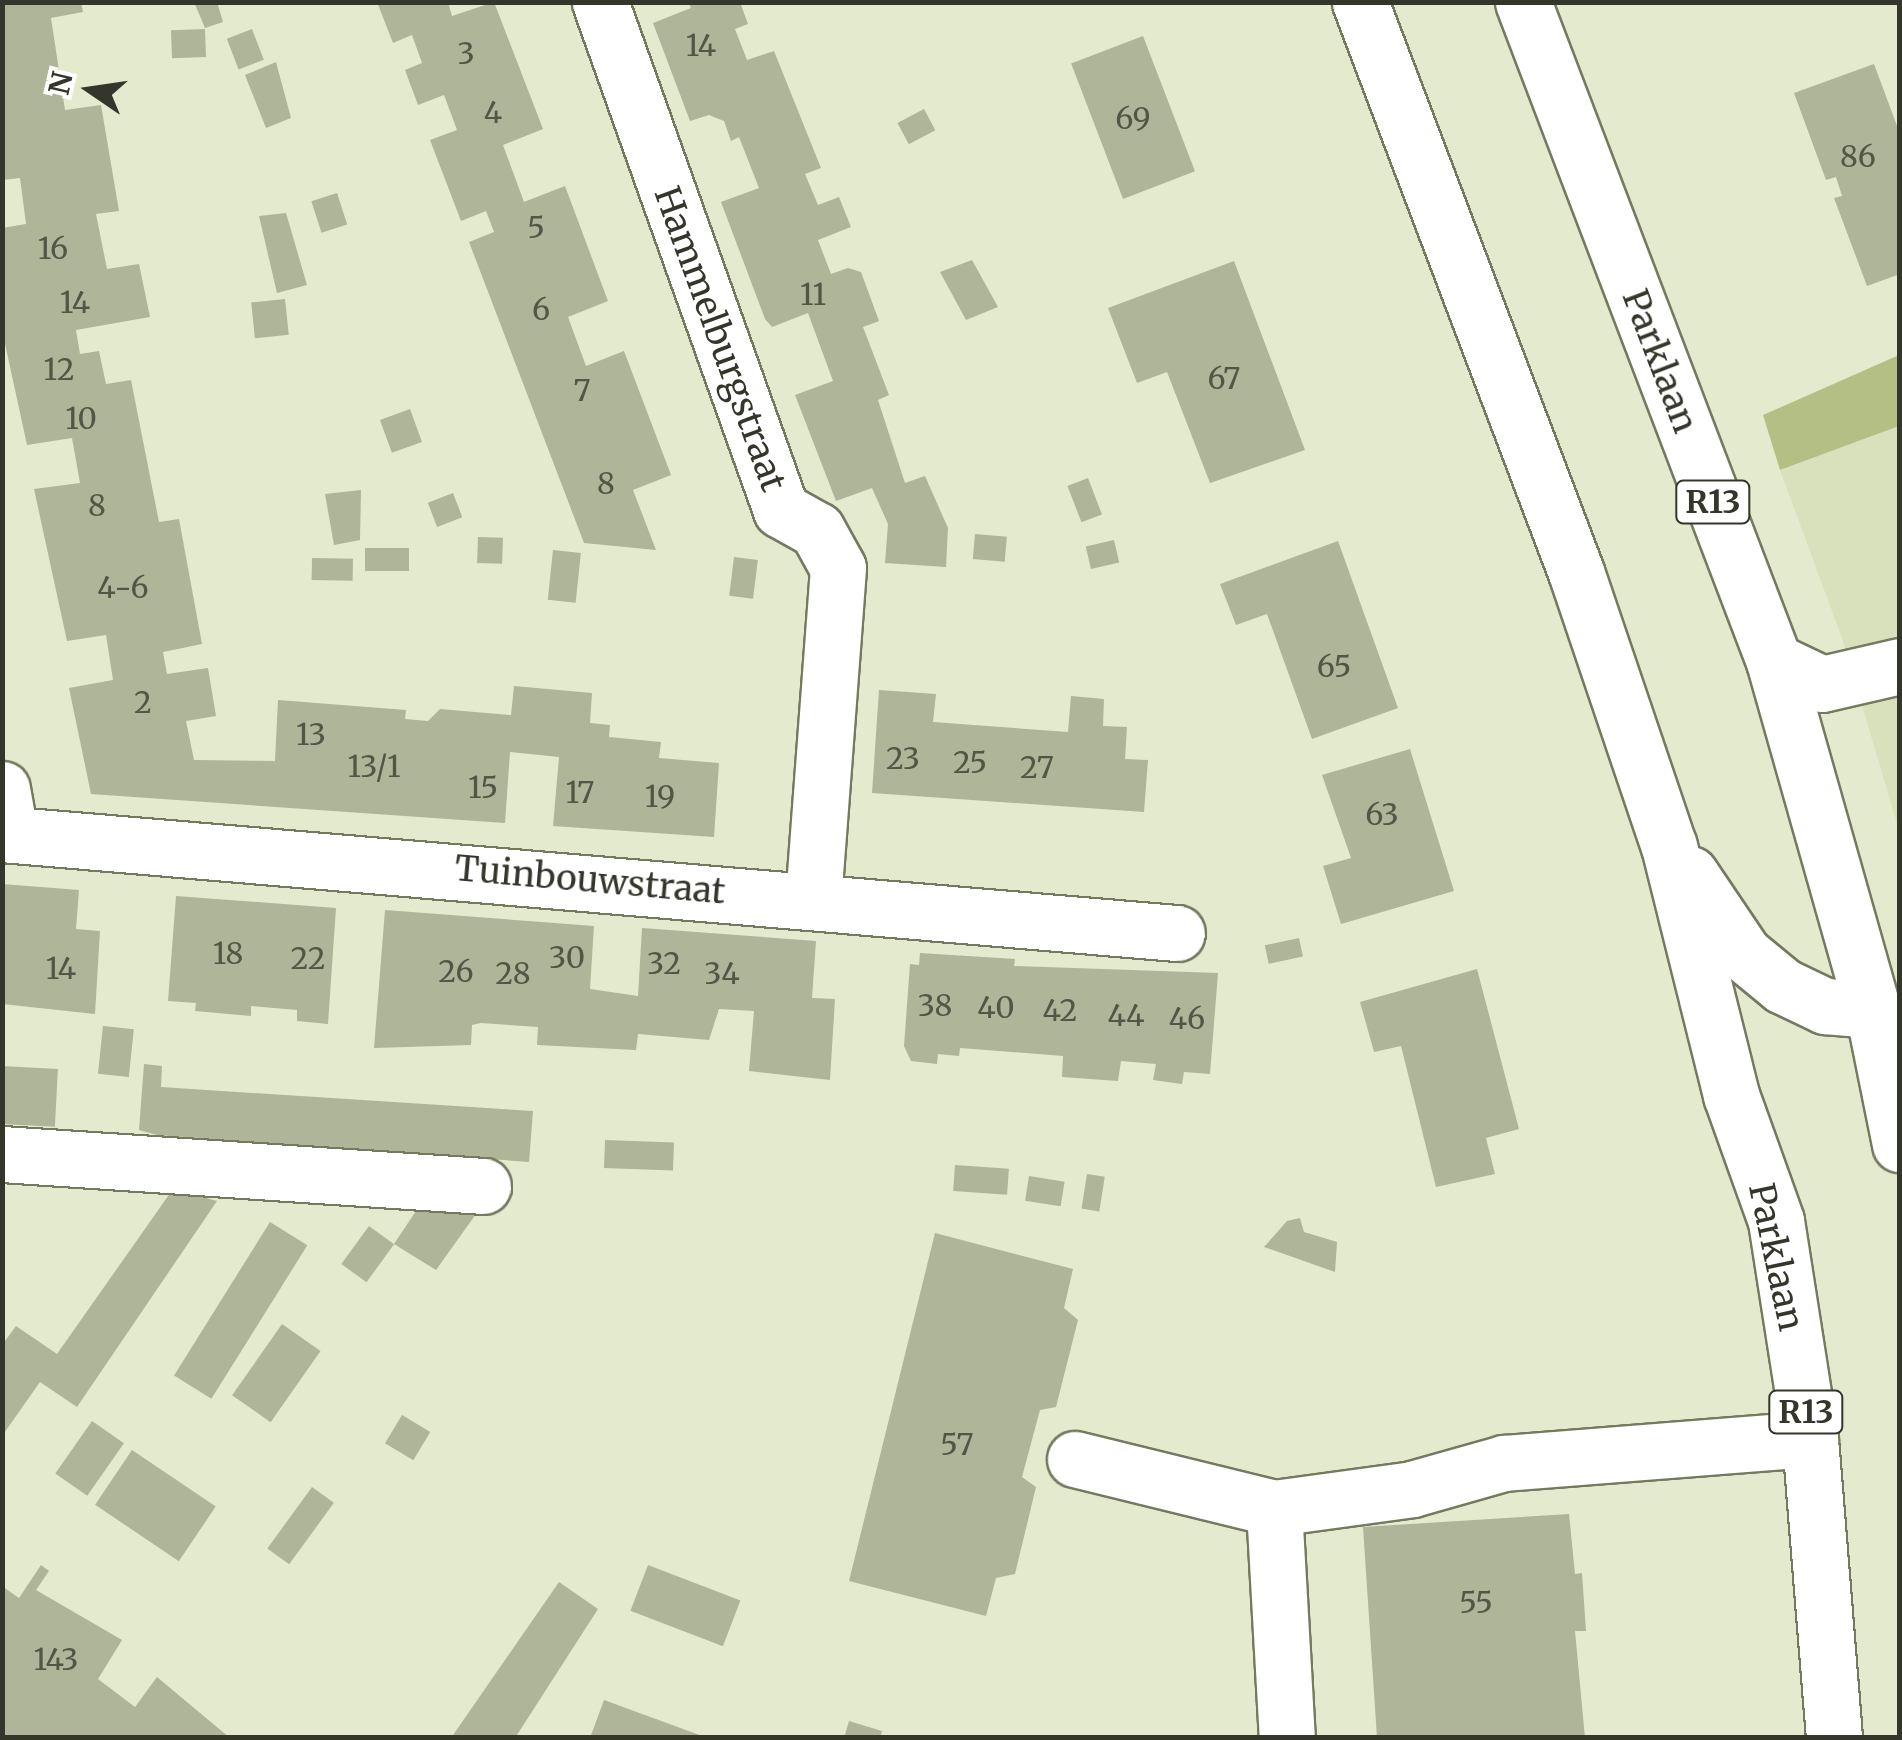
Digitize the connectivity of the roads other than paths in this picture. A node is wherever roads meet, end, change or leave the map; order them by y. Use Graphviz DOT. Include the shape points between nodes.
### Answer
graph roads {
  1 [pos="600,2"];
  2 [pos="1360,2"];
  3 [pos="1524,2"];
  4 [pos="1774,661"];
  5 [pos="1900,666"];
  6 [pos="5,819"];
  7 [pos="1669,846"];
  8 [pos="814,898"];
  9 [pos="1176,933"];
  10 [pos="1874,1010"];
  11 [pos="1900,1144"];
  12 [pos="2,1154"];
  13 [pos="483,1186"];
  14 [pos="1810,1439"];
  15 [pos="1075,1459"];
  16 [pos="1274,1508"];
  17 [pos="1287,1738"];
  18 [pos="1834,1738"];
  1 -- 8 [label="main road, Hammelburgstraat" via="781,510 817,530 838,568"];
  2 -- 7 [label="main road, Parklaan / R13" via="1576,572"];
  3 -- 4 [label="main road, Parklaan / R13"];
  4 -- 5 [label="main road" via="1822,684"];
  4 -- 10 [label="main road, Parklaan / R13"];
  6 -- 8 [label="main road, Tuinbouwstraat"];
  7 -- 10 [label="main road, Parklaan" via="1744,954 1783,986 1825,1006"];
  7 -- 14 [label="main road, Parklaan / R13" via="1730,1095 1776,1221"];
  8 -- 9 [label="main road, Tuinbouwstraat"];
  10 -- 11 [label="main road, Parklaan / R13"];
  12 -- 13 [label="main road"];
  14 -- 16 [label="main road" via="1504,1464 1412,1489"];
  14 -- 18 [label="main road, Parklaan / R13" via="1832,1649"];
  15 -- 16 [label="main road"];
  16 -- 17 [label="main road"];
}
